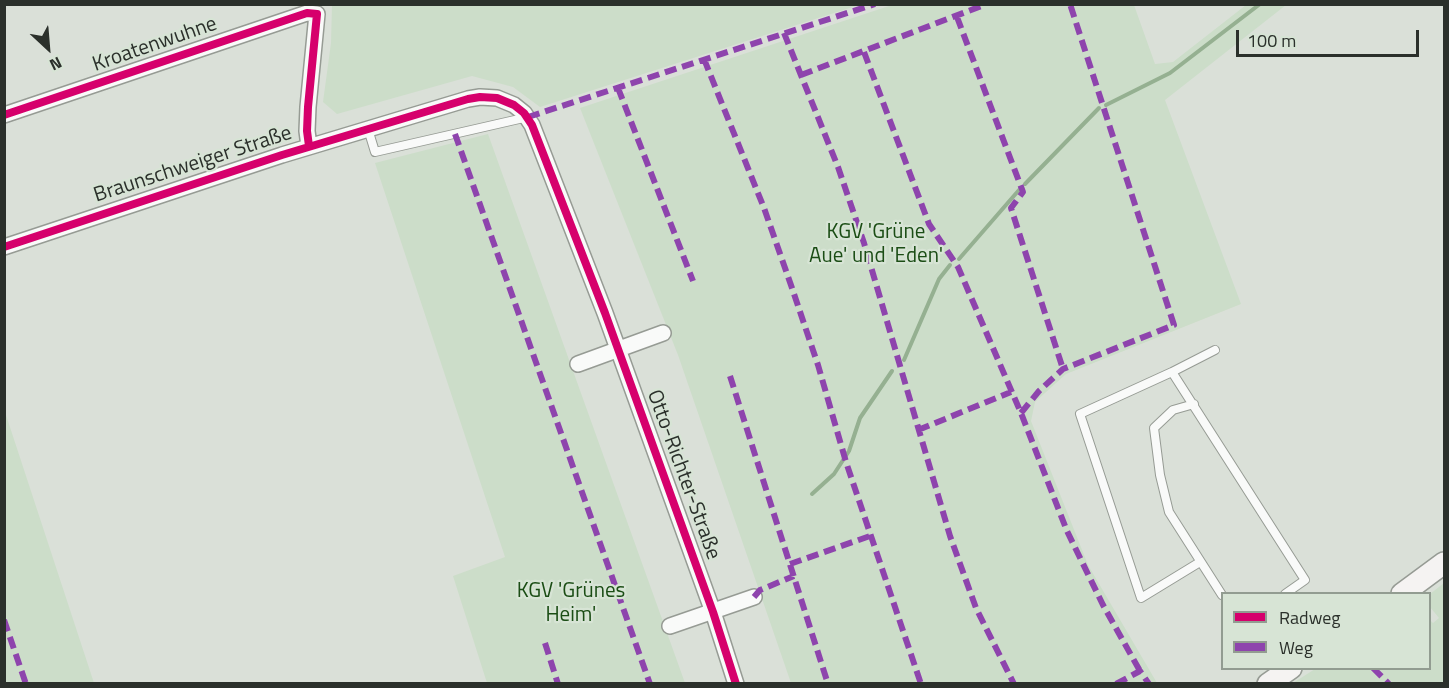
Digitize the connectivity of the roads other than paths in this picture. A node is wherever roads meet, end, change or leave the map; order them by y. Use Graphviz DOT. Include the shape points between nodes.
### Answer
graph roads {
  1 [pos="318,9"];
  2 [pos="4,115"];
  3 [pos="528,117"];
  4 [pos="368,129"];
  5 [pos="309,146"];
  6 [pos="4,247"];
  7 [pos="663,333"];
  8 [pos="619,350"];
  9 [pos="1215,350"];
  10 [pos="578,364"];
  11 [pos="1172,372"];
  12 [pos="1194,404"];
  13 [pos="1200,562"];
  14 [pos="1444,563"];
  15 [pos="1288,592"];
  16 [pos="1405,592"];
  17 [pos="1221,594"];
  18 [pos="754,597"];
  19 [pos="713,612"];
  20 [pos="670,626"];
  21 [pos="736,684"];
  1 -- 2 [label="street, Kroatenwuhne"];
  1 -- 5 [label="street, Kroatenwuhne" via="308,107"];
  3 -- 4 [label="street, Braunschweiger Straße" via="506,101 480,97"];
  3 -- 4 [label="lane" via="375,152"];
  3 -- 8 [label="street, Otto-Richter-Straße"];
  4 -- 5 [label="street, Braunschweiger Straße"];
  5 -- 6 [label="street, Braunschweiger Straße"];
  7 -- 8 [label="street"];
  8 -- 10 [label="street"];
  8 -- 19 [label="street, Otto-Richter-Straße"];
  9 -- 11 [label="lane"];
  11 -- 12 [label="lane"];
  11 -- 13 [label="lane" via="1080,414 1141,598"];
  12 -- 13 [label="lane" via="1173,410 1154,428 1170,512"];
  12 -- 15 [label="lane" via="1305,580"];
  13 -- 17 [label="lane"];
  14 -- 16 [label="main road"];
  18 -- 19 [label="street"];
  19 -- 20 [label="street"];
  19 -- 21 [label="street, Otto-Richter-Straße"];
}
